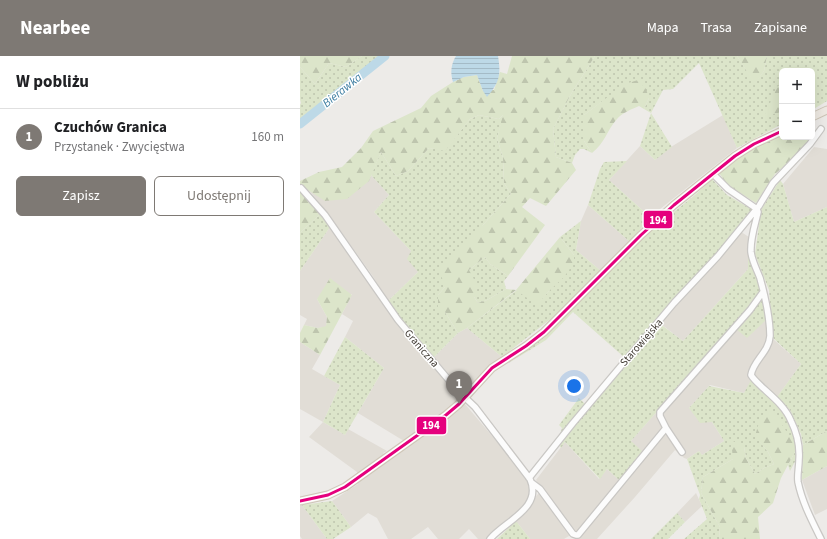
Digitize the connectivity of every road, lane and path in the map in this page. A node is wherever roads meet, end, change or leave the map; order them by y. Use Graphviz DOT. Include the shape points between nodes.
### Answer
graph roads {
  1 [pos="827,110"];
  2 [pos="815,116"];
  3 [pos="821,129"];
  4 [pos="779,132"];
  5 [pos="713,174"];
  6 [pos="301,188"];
  7 [pos="757,209"];
  8 [pos="763,292"];
  9 [pos="465,397"];
  10 [pos="666,428"];
  11 [pos="682,452"];
  12 [pos="530,480"];
  13 [pos="300,501"];
  14 [pos="490,539"];
  15 [pos="821,539"];
  1 -- 2 [label="main road"];
  3 -- 7 [label="street, Starowiejska" via="773,183"];
  4 -- 5 [label="main road" via="742,151"];
  5 -- 7 [label="street" via="728,189"];
  5 -- 9 [label="main road" via="652,224 534,341 492,368"];
  6 -- 9 [label="street, Graniczna" via="325,215 398,320"];
  7 -- 8 [label="street, Starowiejska" via="751,251"];
  7 -- 12 [label="street, Starowiejska" via="621,365"];
  8 -- 10 [label="street" via="660,412"];
  8 -- 15 [label="street, Starowiejska" via="770,338 751,374 785,410 791,421 799,449 799,486"];
  9 -- 12 [label="street, Graniczna"];
  9 -- 13 [label="main road" via="418,436 345,488 328,495"];
  10 -- 11 [label="street"];
  10 -- 12 [label="street" via="577,535 573,534 540,489"];
  12 -- 14 [label="street" via="533,491 527,507"];
}
